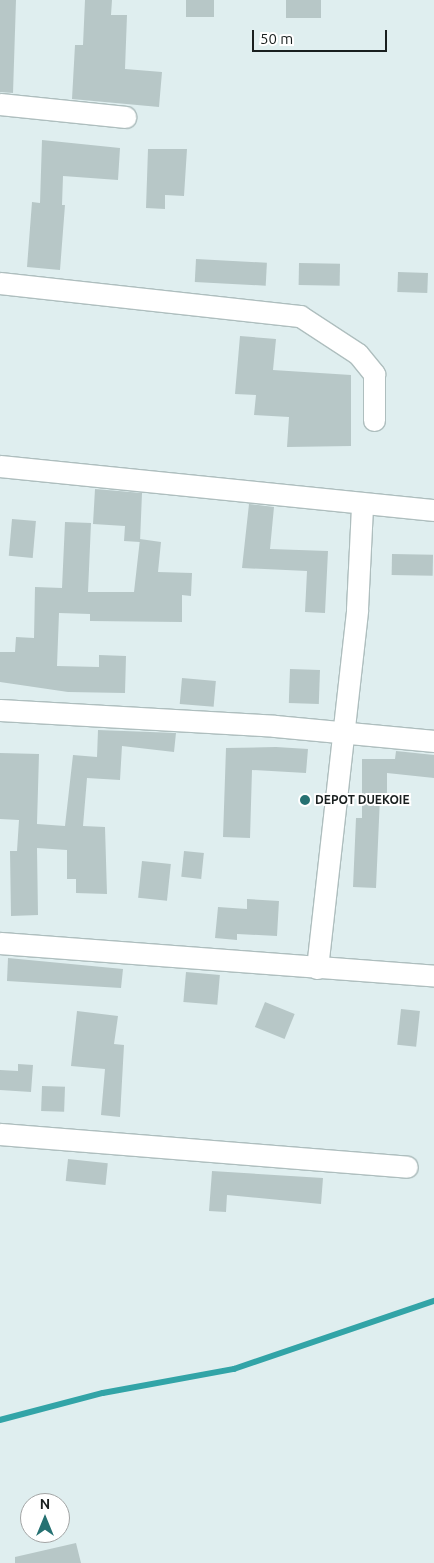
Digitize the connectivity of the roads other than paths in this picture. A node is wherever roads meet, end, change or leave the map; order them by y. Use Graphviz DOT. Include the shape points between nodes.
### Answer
graph roads {
  1 [pos="0,104"];
  2 [pos="125,117"];
  3 [pos="0,283"];
  4 [pos="374,420"];
  5 [pos="0,466"];
  6 [pos="362,505"];
  7 [pos="434,510"];
  8 [pos="0,710"];
  9 [pos="342,733"];
  10 [pos="434,741"];
  11 [pos="0,943"];
  12 [pos="317,968"];
  13 [pos="434,976"];
  14 [pos="0,1134"];
  15 [pos="407,1167"];
  1 -- 2 [label="street"];
  3 -- 4 [label="street" via="300,316 358,354 374,374"];
  5 -- 6 [label="street"];
  6 -- 7 [label="street"];
  6 -- 9 [label="street" via="357,609"];
  8 -- 9 [label="street"];
  9 -- 10 [label="street"];
  9 -- 12 [label="street"];
  11 -- 12 [label="street"];
  12 -- 13 [label="street"];
  14 -- 15 [label="street"];
}
